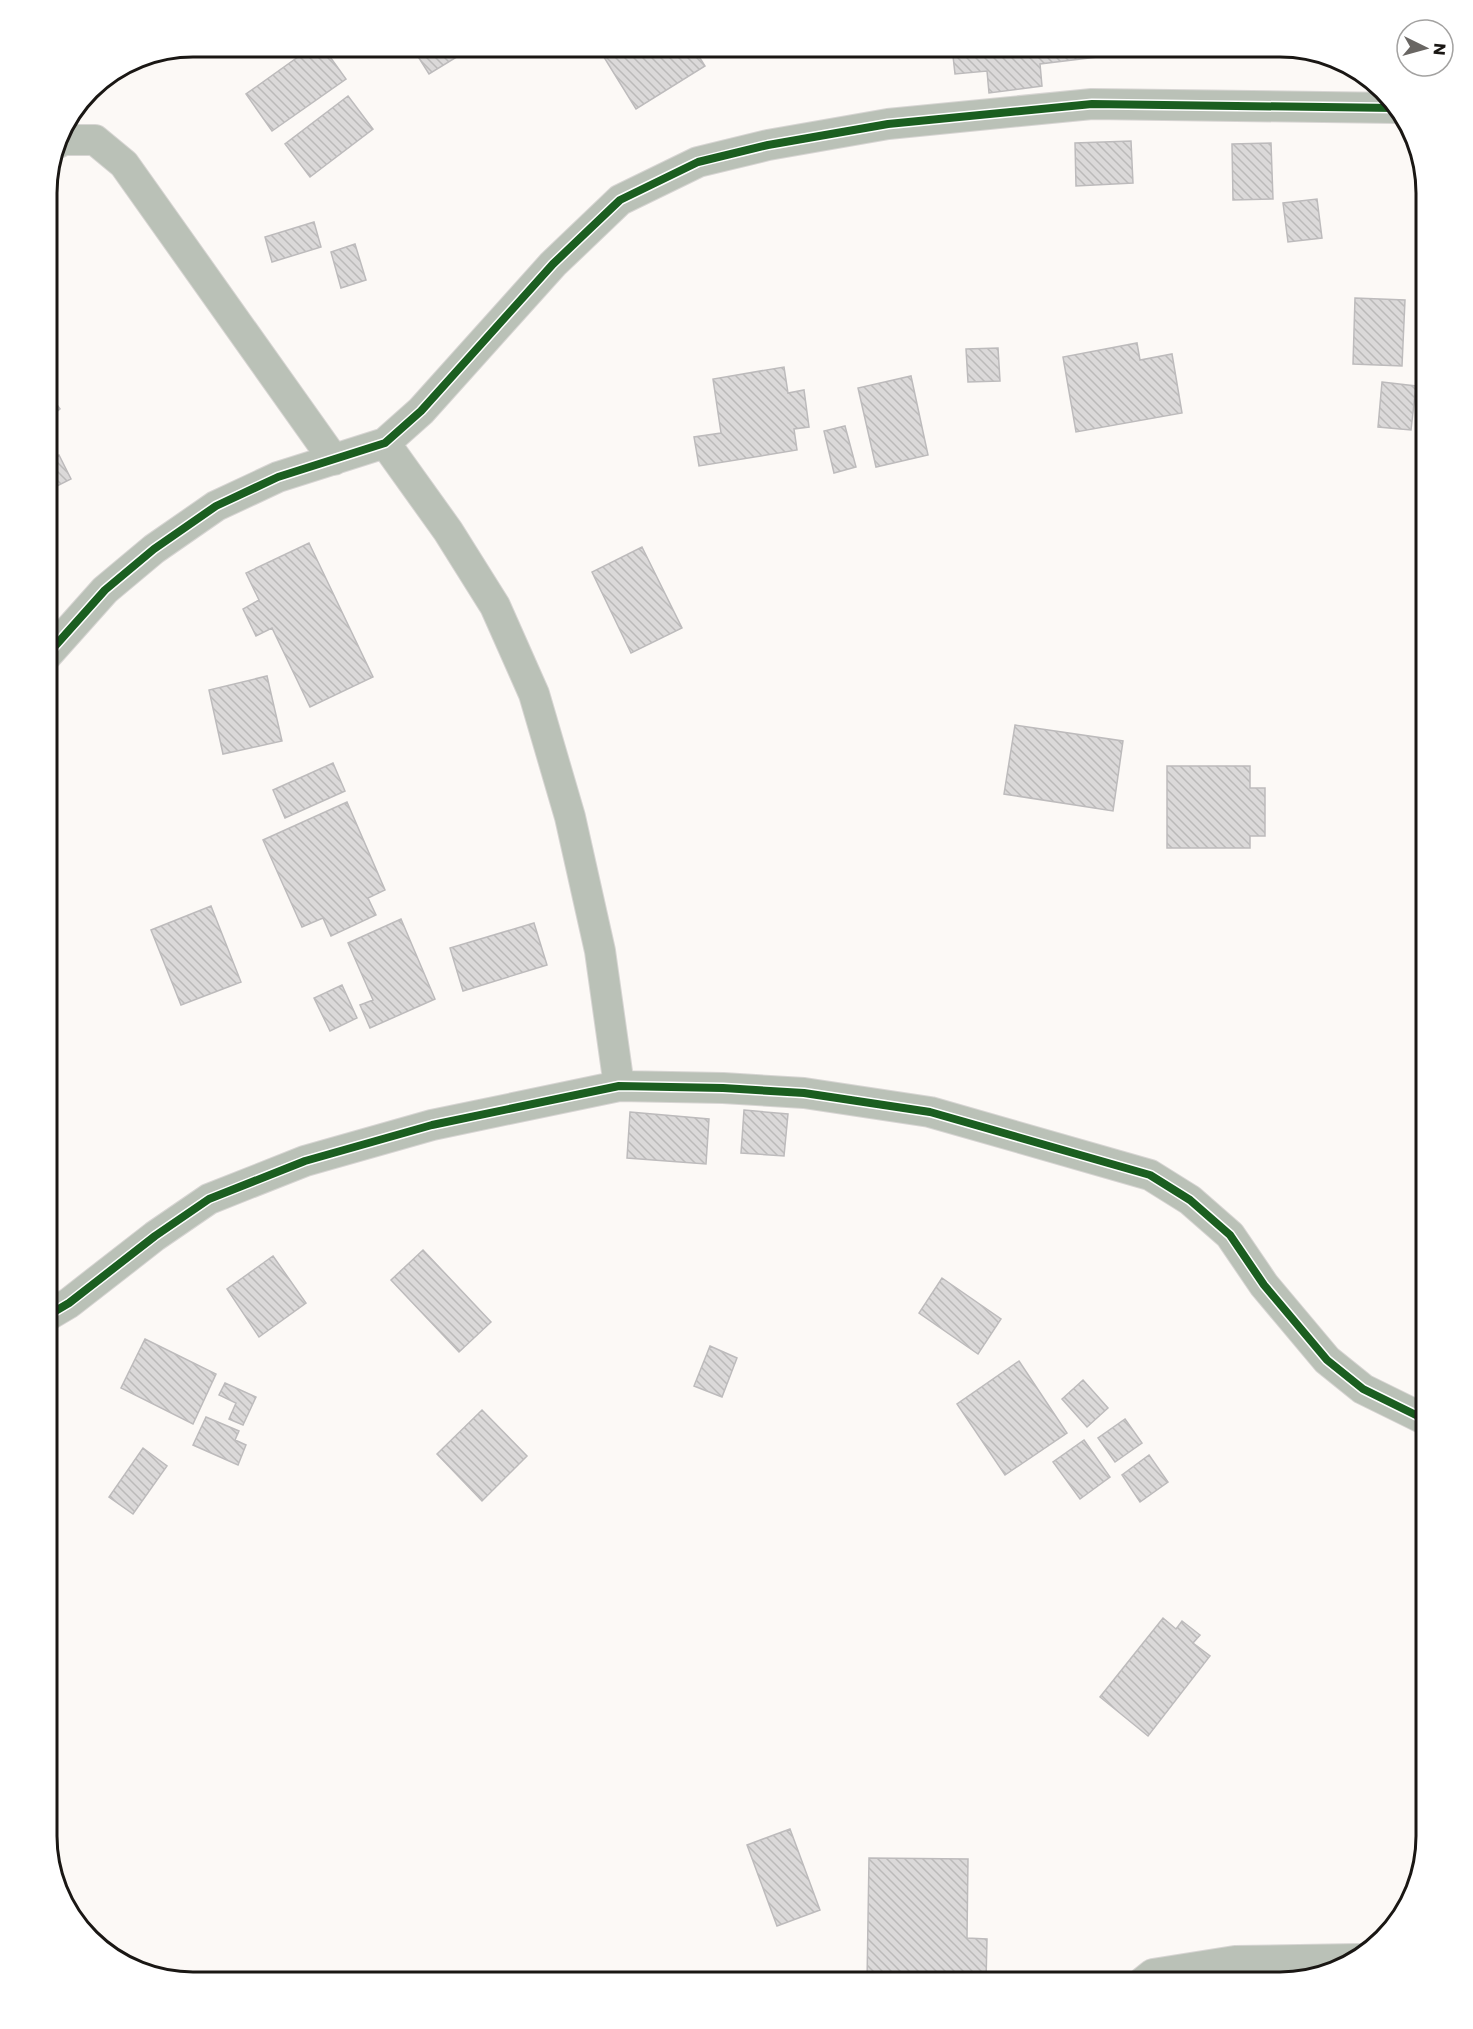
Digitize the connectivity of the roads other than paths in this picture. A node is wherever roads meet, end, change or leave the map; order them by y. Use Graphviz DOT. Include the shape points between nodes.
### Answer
graph roads {
  1 [pos="1386,108"];
  2 [pos="68,140"];
  3 [pos="385,443"];
  4 [pos="334,460"];
  5 [pos="57,644"];
  6 [pos="619,1086"];
  7 [pos="57,1310"];
  8 [pos="1416,1415"];
  9 [pos="1337,1959"];
  10 [pos="1166,1972"];
  1 -- 3 [label="street" via="1092,104 888,124 768,144 698,162 620,200 553,264 421,411"];
  2 -- 4 [label="street" via="95,140 124,164"];
  3 -- 4 [label="street"];
  3 -- 6 [label="street" via="495,606 534,694 570,817 600,951"];
  4 -- 5 [label="street" via="278,477 216,506 154,549 105,590"];
  6 -- 7 [label="street" via="432,1125 305,1161 209,1199"];
  6 -- 8 [label="street" via="804,1093 930,1112 1150,1175 1190,1200 1230,1235 1264,1285 1327,1360 1364,1389"];
  9 -- 10 [label="street" via="1235,1961"];
}
